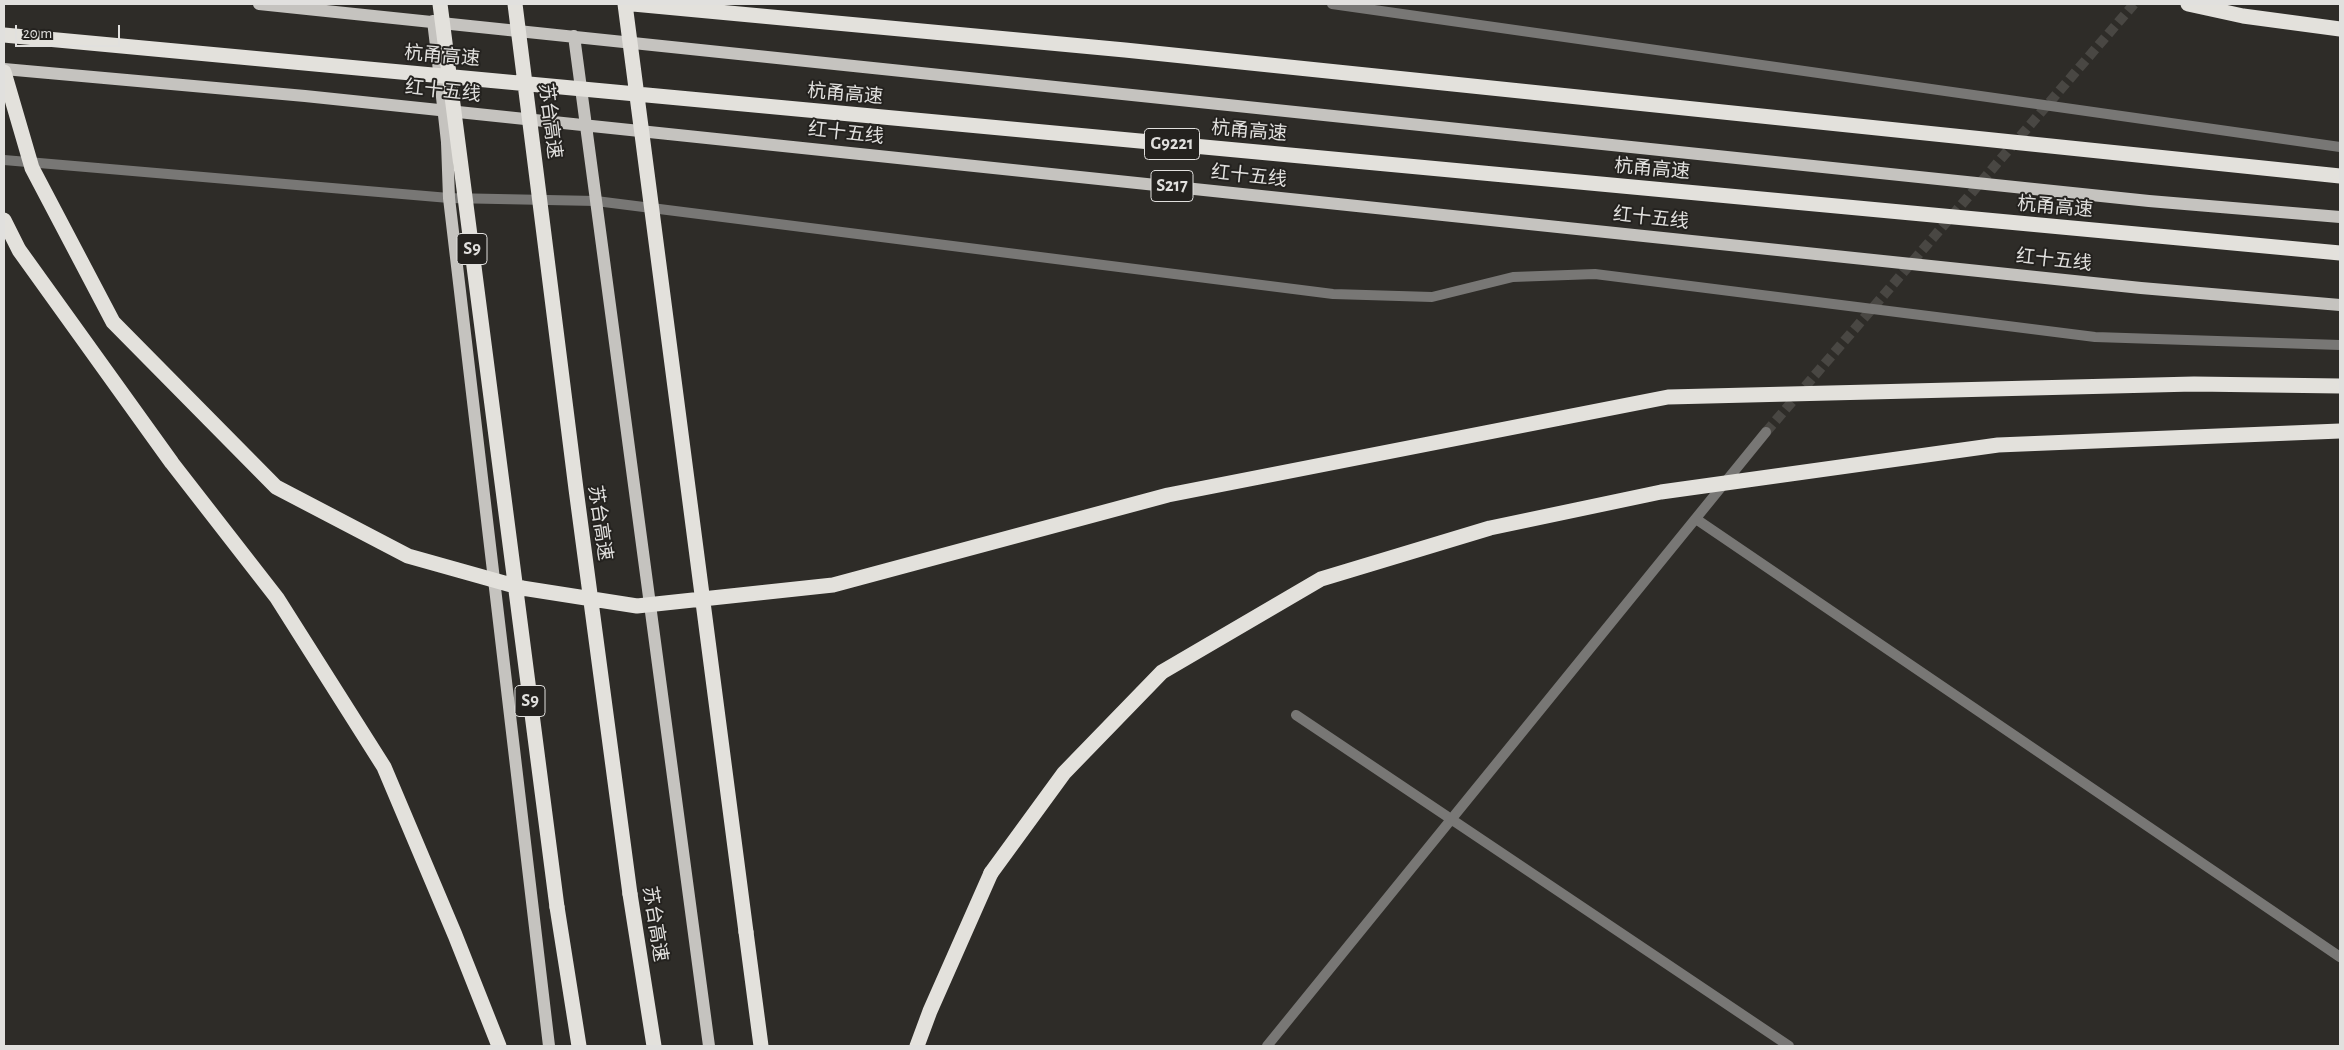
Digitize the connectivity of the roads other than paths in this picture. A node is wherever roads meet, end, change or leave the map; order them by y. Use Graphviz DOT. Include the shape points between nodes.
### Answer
graph roads {
  1 [pos="259,4"];
  2 [pos="440,4"];
  3 [pos="515,4"];
  4 [pos="625,4"];
  5 [pos="633,4"];
  6 [pos="1332,4"];
  7 [pos="2188,4"];
  8 [pos="433,21"];
  9 [pos="2340,29"];
  10 [pos="4,36"];
  11 [pos="574,36"];
  12 [pos="4,70"];
  13 [pos="586,125"];
  14 [pos="2340,147"];
  15 [pos="4,160"];
  16 [pos="2340,176"];
  17 [pos="449,198"];
  18 [pos="596,201"];
  19 [pos="2340,217"];
  20 [pos="4,220"];
  21 [pos="2340,253"];
  22 [pos="2340,305"];
  23 [pos="2340,345"];
  24 [pos="2340,386"];
  25 [pos="2340,431"];
  26 [pos="1766,432"];
  27 [pos="1696,519"];
  28 [pos="1296,715"];
  29 [pos="1450,820"];
  30 [pos="2340,957"];
  31 [pos="499,1046"];
  32 [pos="549,1046"];
  33 [pos="579,1046"];
  34 [pos="654,1046"];
  35 [pos="710,1046"];
  36 [pos="761,1046"];
  37 [pos="917,1046"];
  38 [pos="1267,1046"];
  39 [pos="1789,1046"];
  1 -- 8 [label="main road"];
  2 -- 33 [label="highway, S9, bridge" via="555,887"];
  3 -- 34 [label="highway, 苏台高速, bridge" via="630,894"];
  4 -- 36 [label="highway, bridge"];
  5 -- 16 [label="highway, bridge" via="1124,50"];
  6 -- 14 [label="street"];
  7 -- 9 [label="highway" via="2243,16"];
  8 -- 11 [label="main road"];
  8 -- 17 [label="main road, bridge" via="447,142"];
  10 -- 21 [label="highway, 杭甬高速 / G9221, bridge"];
  11 -- 13 [label="main road"];
  11 -- 19 [label="main road" via="2139,200"];
  12 -- 13 [label="main road, 红十五线 / S217"];
  12 -- 24 [label="highway, bridge" via="32,168 113,322 276,487 408,556 522,588 637,606 833,585 1168,495 1668,397 2194,384"];
  13 -- 18 [label="main road"];
  13 -- 22 [label="main road, 红十五线 / S217" via="2140,288"];
  15 -- 17 [label="street"];
  17 -- 18 [label="street"];
  17 -- 32 [label="main road"];
  18 -- 23 [label="street" via="1334,294 1432,297 1513,277 1595,274 2095,337"];
  18 -- 35 [label="main road"];
  20 -- 31 [label="highway" via="19,250 172,463 277,598 384,768"];
  25 -- 37 [label="highway, bridge" via="1998,446 1661,492 1490,528 1321,579 1162,672 1064,774 991,873"];
  26 -- 27 [label="street"];
  27 -- 29 [label="street"];
  27 -- 30 [label="street"];
  28 -- 29 [label="street"];
  29 -- 38 [label="street"];
  29 -- 39 [label="street"];
}
